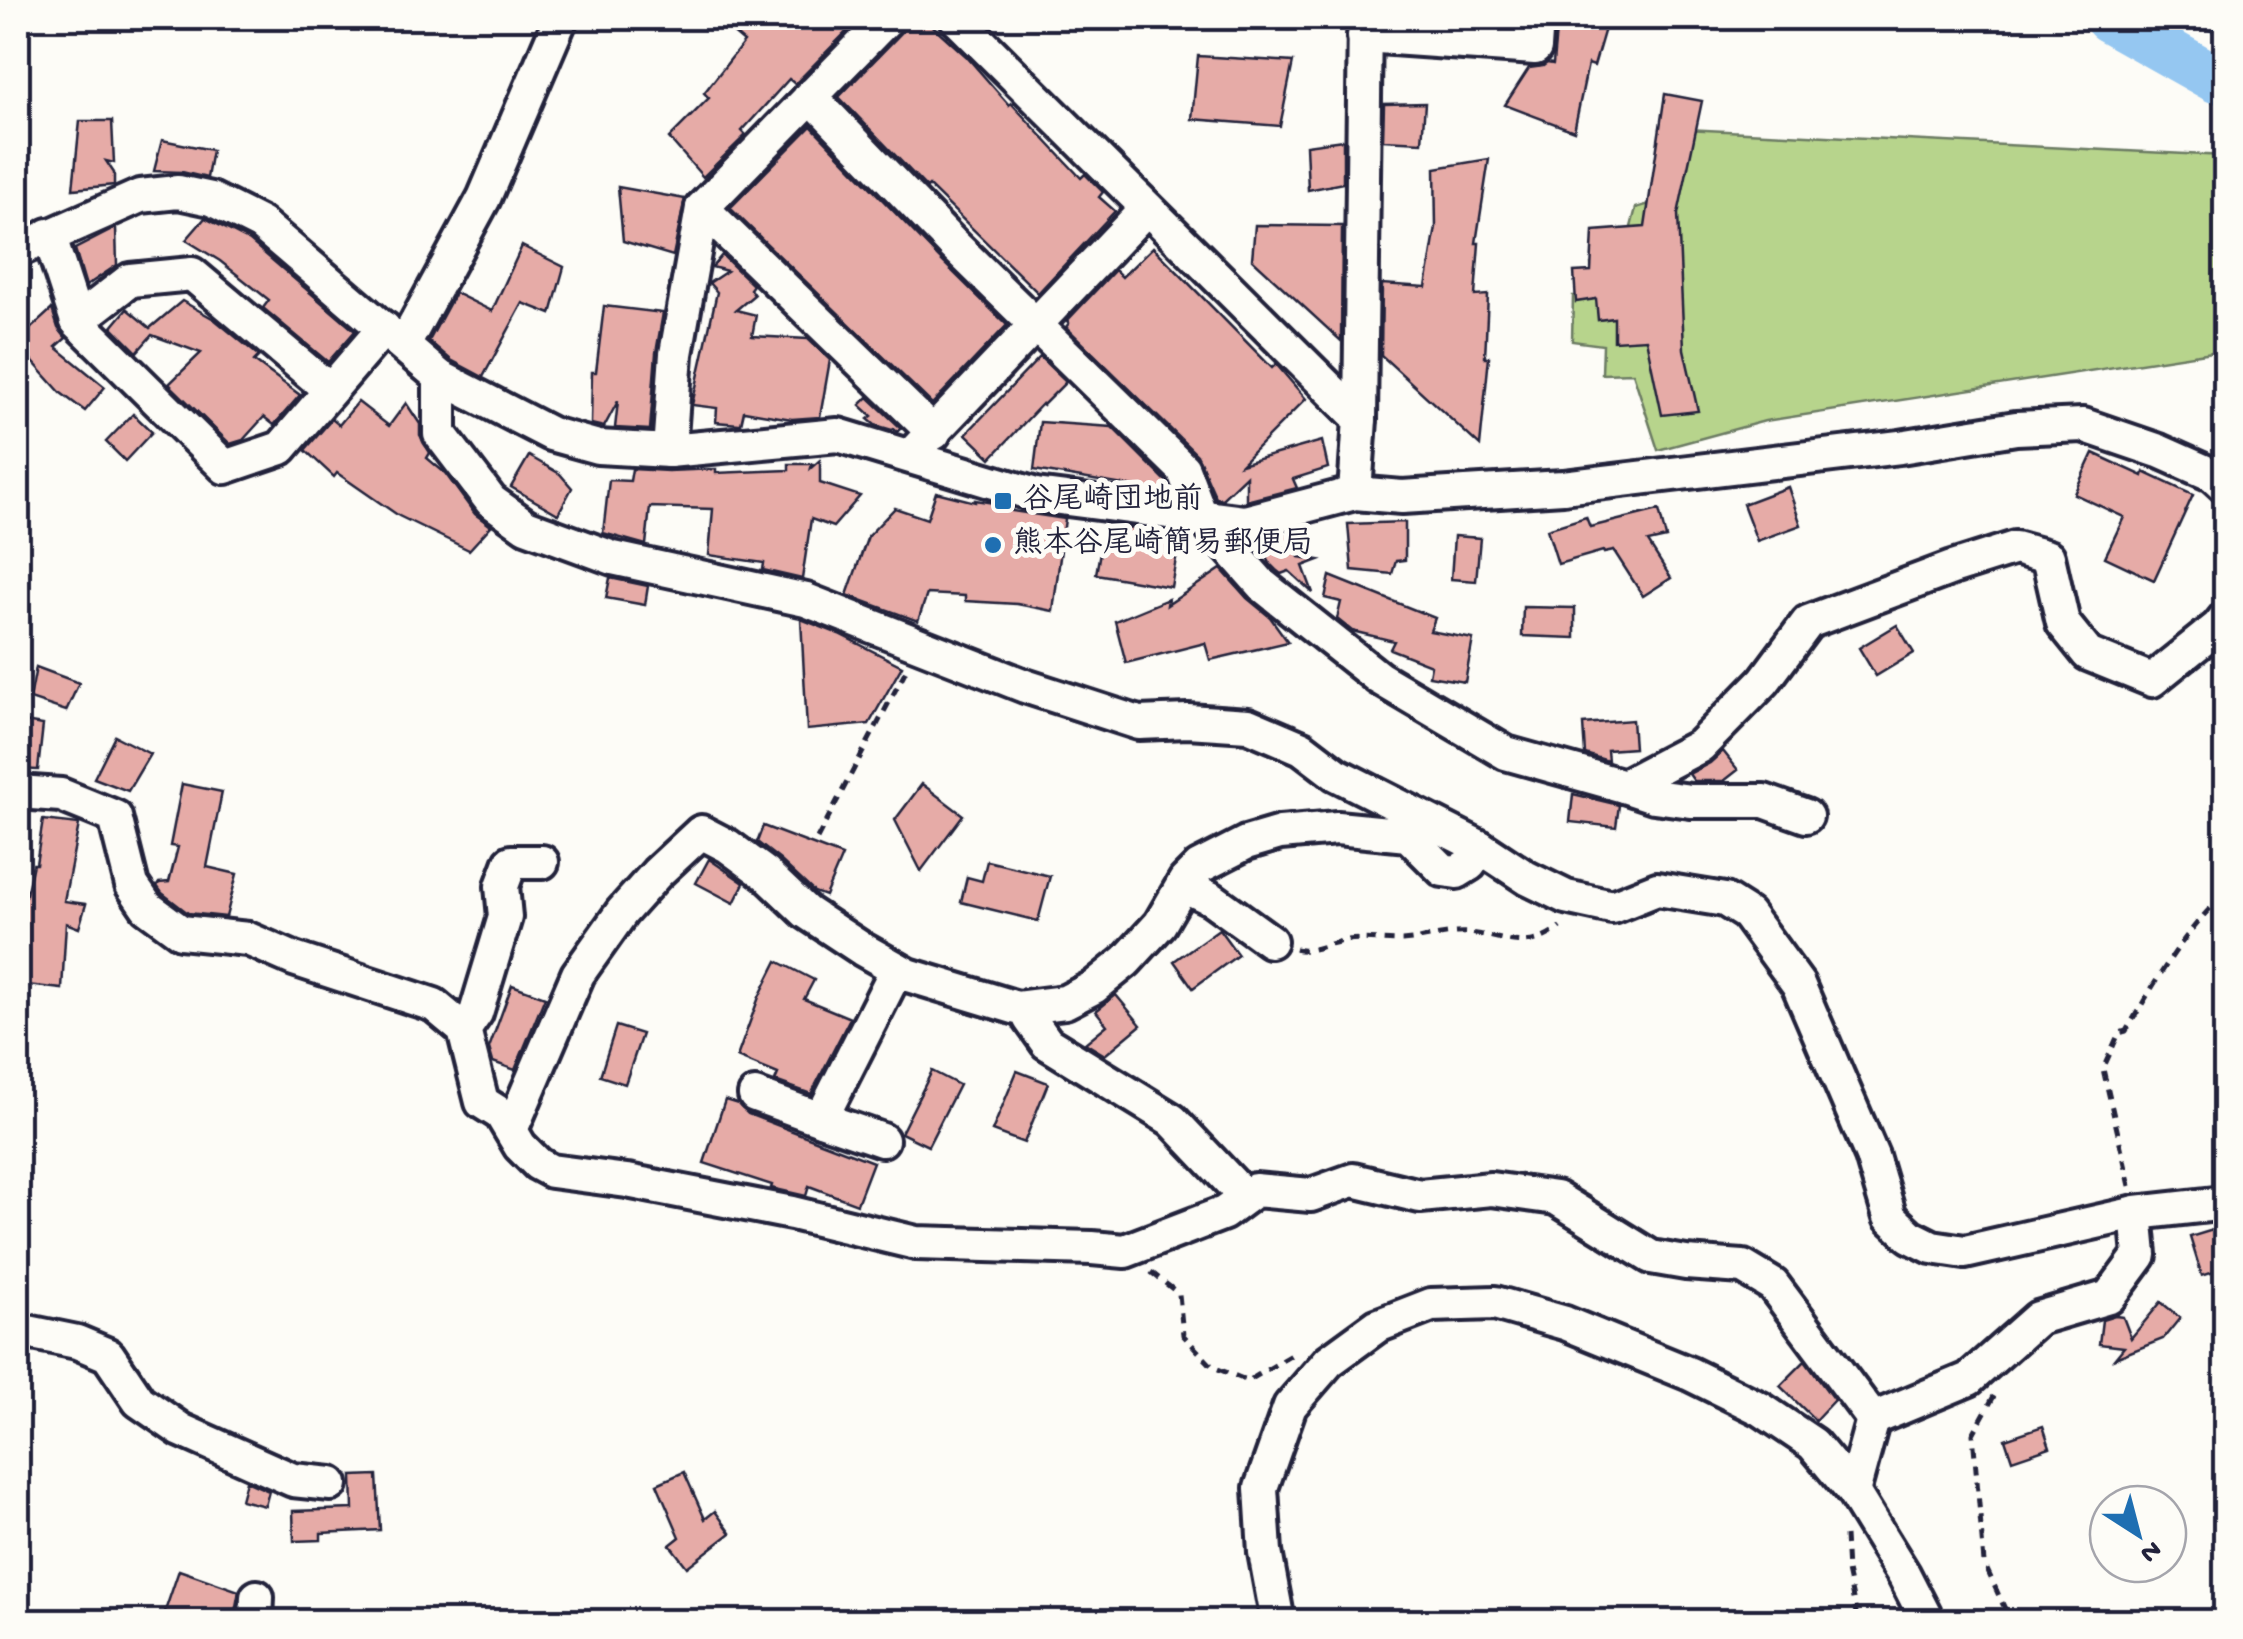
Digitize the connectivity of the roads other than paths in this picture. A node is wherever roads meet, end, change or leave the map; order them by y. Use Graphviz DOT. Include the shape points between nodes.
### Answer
graph roads {
  1 [pos="561,18"];
  2 [pos="888,18"];
  3 [pos="956,18"];
  4 [pos="1538,18"];
  5 [pos="1365,27"];
  6 [pos="810,96"];
  7 [pos="702,208"];
  8 [pos="1147,208"];
  9 [pos="49,235"];
  10 [pos="18,250"];
  11 [pos="77,321"];
  12 [pos="1035,324"];
  13 [pos="394,337"];
  14 [pos="440,377"];
  15 [pos="330,390"];
  16 [pos="1360,419"];
  17 [pos="934,433"];
  18 [pos="668,451"];
  19 [pos="910,456"];
  20 [pos="2221,477"];
  21 [pos="1354,494"];
  22 [pos="1201,516"];
  23 [pos="2226,617"];
  24 [pos="1624,786"];
  25 [pos="18,792"];
  26 [pos="1806,816"];
  27 [pos="1480,847"];
  28 [pos="542,862"];
  29 [pos="1183,886"];
  30 [pos="1270,942"];
  31 [pos="897,968"];
  32 [pos="1029,1008"];
  33 [pos="464,1030"];
  34 [pos="755,1095"];
  35 [pos="821,1119"];
  36 [pos="511,1130"];
  37 [pos="882,1140"];
  38 [pos="1245,1197"];
  39 [pos="2226,1203"];
  40 [pos="2136,1213"];
  41 [pos="18,1330"];
  42 [pos="1873,1419"];
  43 [pos="331,1484"];
  44 [pos="1854,1492"];
  45 [pos="1278,1622"];
  46 [pos="1928,1622"];
  1 -- 13 [label="street" via="484,198"];
  2 -- 6 [label="street"];
  3 -- 8 [label="street"];
  4 -- 5 [label="street" via="1534,48"];
  5 -- 16 [label="street"];
  6 -- 7 [label="street"];
  6 -- 12 [label="street"];
  7 -- 17 [label="street"];
  7 -- 18 [label="street" via="676,354"];
  8 -- 12 [label="street"];
  8 -- 16 [label="street"];
  9 -- 10 [label="street"];
  9 -- 11 [label="street"];
  9 -- 13 [label="street" via="140,196 178,192 211,200 261,224"];
  11 -- 15 [label="street" via="130,280 192,274"];
  11 -- 15 [label="street" via="226,467 281,448"];
  12 -- 17 [label="street"];
  12 -- 22 [label="street" via="1183,469"];
  13 -- 14 [label="street"];
  13 -- 15 [label="street"];
  14 -- 18 [label="street" via="551,434 598,448"];
  14 -- 27 [label="street" via="440,434 491,501 526,526 613,558 806,600 1025,686 1138,722 1248,725"];
  16 -- 21 [label="street"];
  17 -- 19 [label="street"];
  18 -- 19 [label="street" via="838,435"];
  19 -- 22 [label="street" via="1036,495"];
  20 -- 21 [label="street" via="2083,425 1563,487"];
  21 -- 22 [label="street" via="1246,522"];
  22 -- 24 [label="street" via="1262,585 1378,678 1506,754"];
  23 -- 24 [label="street" via="2152,680 2088,654 2063,623 2048,557 2015,548 1808,622 1764,681 1700,746"];
  24 -- 26 [label="street" via="1691,801 1764,801"];
  25 -- 33 [label="street" via="61,795 115,817 132,885 180,932 248,939 434,1005"];
  27 -- 29 [label="street" via="1456,872 1443,870 1408,836 1336,828 1280,833 1199,866"];
  27 -- 40 [label="street" via="1566,898 1612,907 1657,889 1725,900 1747,914 1798,984 1872,1156 1890,1216 1910,1236 1932,1248 1965,1252"];
  28 -- 33 [label="street" via="511,862 502,886 505,916 476,1014"];
  29 -- 30 [label="street" via="1212,898"];
  29 -- 32 [label="street" via="1126,961 1065,1002"];
  31 -- 32 [label="street"];
  31 -- 35 [label="street"];
  31 -- 36 [label="street" via="806,912 766,874 701,832 622,912 578,974"];
  32 -- 38 [label="street" via="1047,1044 1172,1120"];
  33 -- 36 [label="street" via="482,1102"];
  34 -- 35 [label="street"];
  35 -- 37 [label="street"];
  36 -- 38 [label="street" via="550,1171 628,1181 916,1243 1125,1252 1224,1213"];
  38 -- 42 [label="street" via="1255,1190 1310,1194 1353,1180 1420,1196 1491,1189 1556,1198 1652,1257 1743,1268 1773,1285"];
  39 -- 40 [label="street"];
  40 -- 42 [label="street" via="2140,1254 2109,1297 2038,1318 1970,1378"];
  41 -- 43 [label="street" via="108,1355 139,1401 180,1430 292,1480"];
  42 -- 44 [label="street"];
  44 -- 45 [label="street" via="1813,1444 1761,1408 1690,1374 1565,1323 1494,1303 1431,1305 1378,1326 1330,1361 1290,1406 1261,1488"];
  44 -- 46 [label="street"];
}
